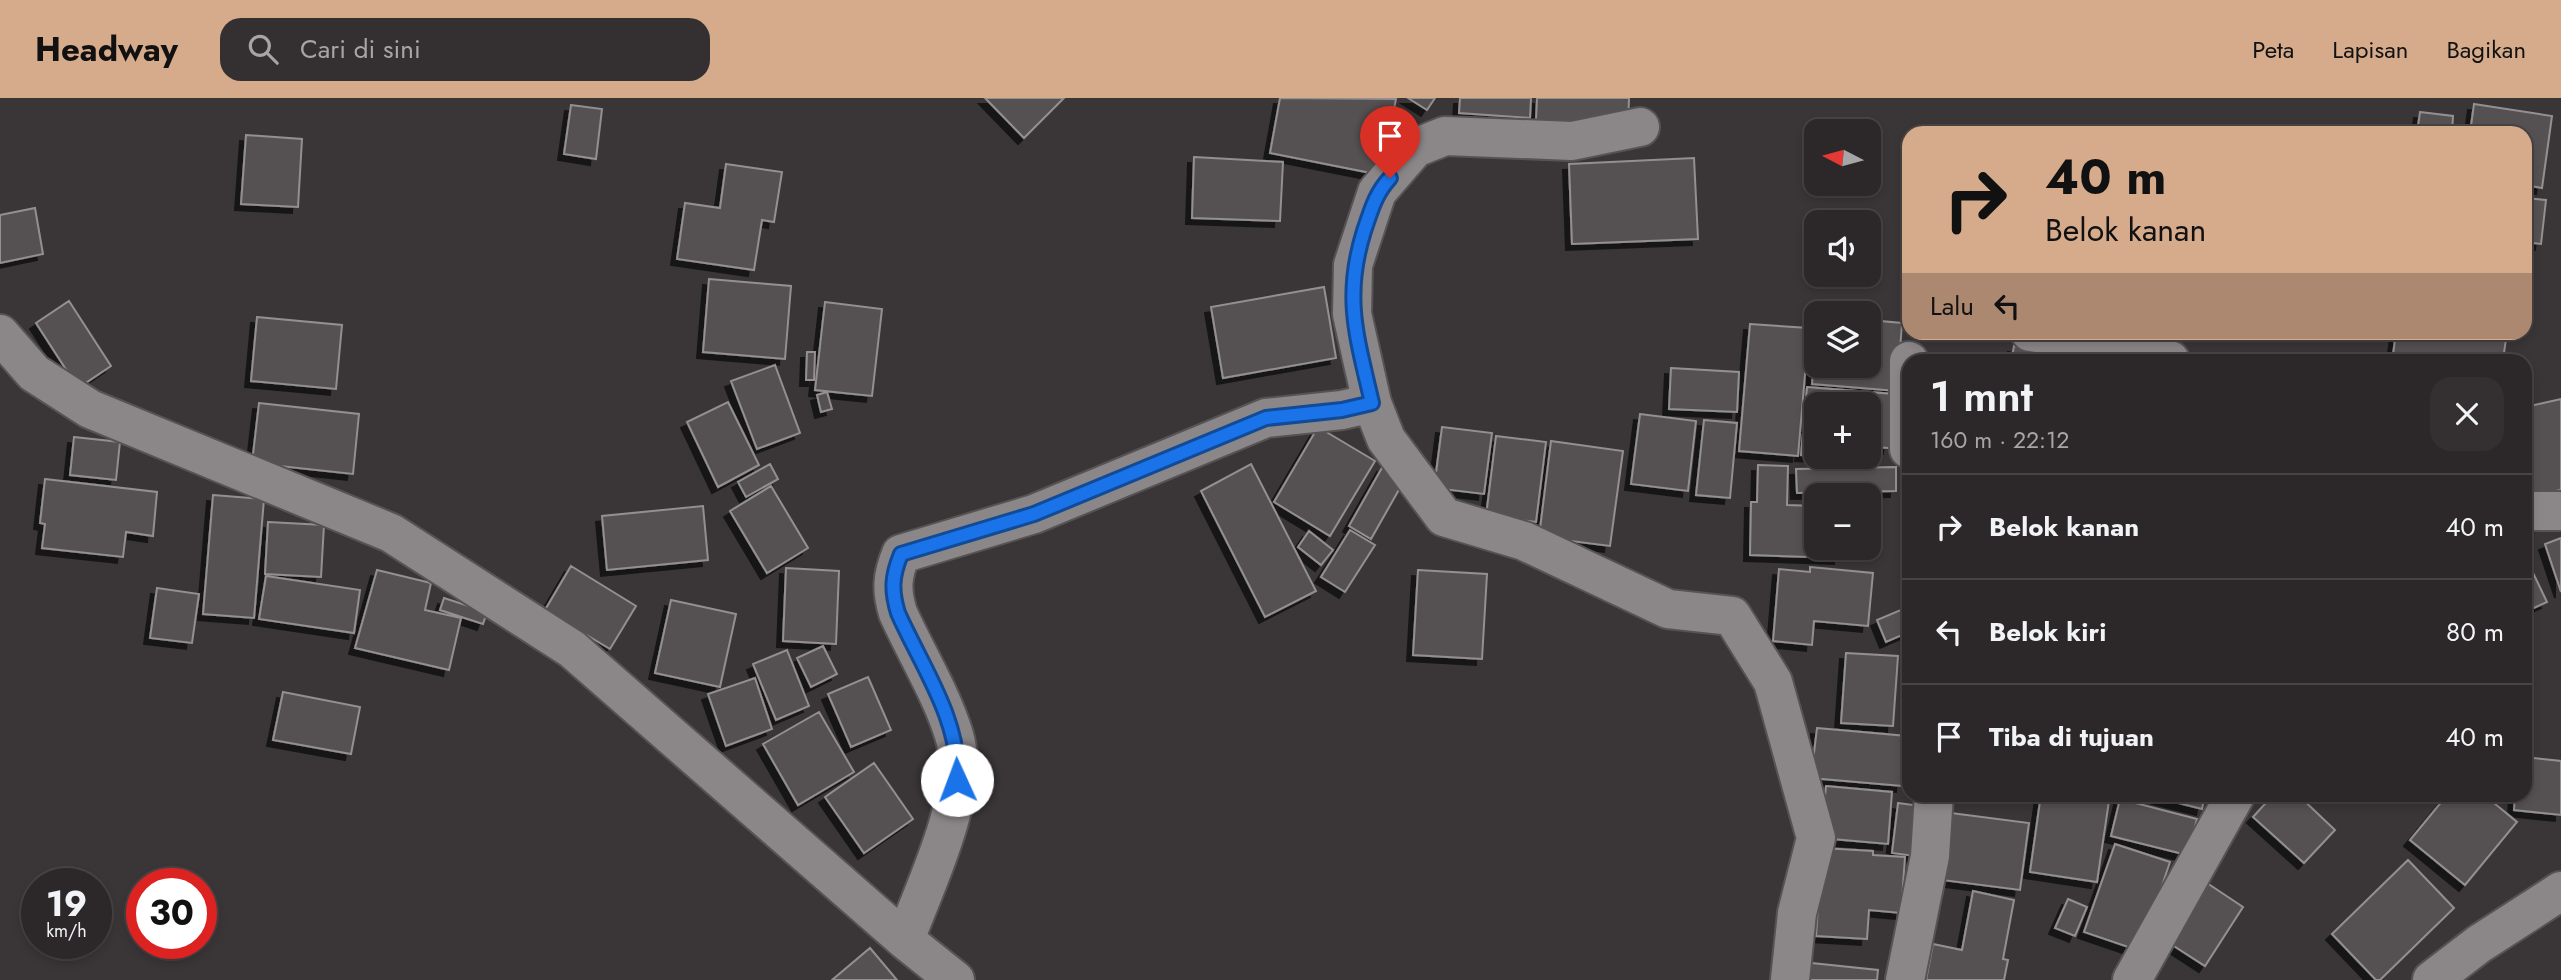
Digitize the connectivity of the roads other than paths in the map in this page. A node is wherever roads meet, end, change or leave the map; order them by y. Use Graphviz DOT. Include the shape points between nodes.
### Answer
graph roads {
  1 [pos="1640,127"];
  2 [pos="0,334"];
  3 [pos="2082,340"];
  4 [pos="2144,354"];
  5 [pos="1372,403"];
  6 [pos="2532,511"];
  7 [pos="2561,511"];
  8 [pos="1933,802"];
  9 [pos="2232,802"];
  10 [pos="2561,891"];
  11 [pos="905,940"];
  12 [pos="955,980"];
  13 [pos="1790,980"];
  14 [pos="1905,980"];
  15 [pos="2132,980"];
  16 [pos="2432,980"];
  1 -- 5 [label="street" via="1572,141 1445,136 1415,148 1377,192 1353,265 1352,314"];
  2 -- 11 [label="street" via="34,373 90,409 391,533 572,649"];
  3 -- 4 [label="street"];
  5 -- 11 [label="street" via="1266,418 1034,514 901,554 892,592 954,735 959,759 947,825"];
  5 -- 13 [label="street" via="1386,439 1444,517 1524,541 1668,609 1732,616 1773,682 1816,838 1797,913"];
  6 -- 7 [label="street"];
  8 -- 14 [label="street" via="1930,856"];
  9 -- 15 [label="street"];
  10 -- 16 [label="street"];
  11 -- 12 [label="street"];
}
